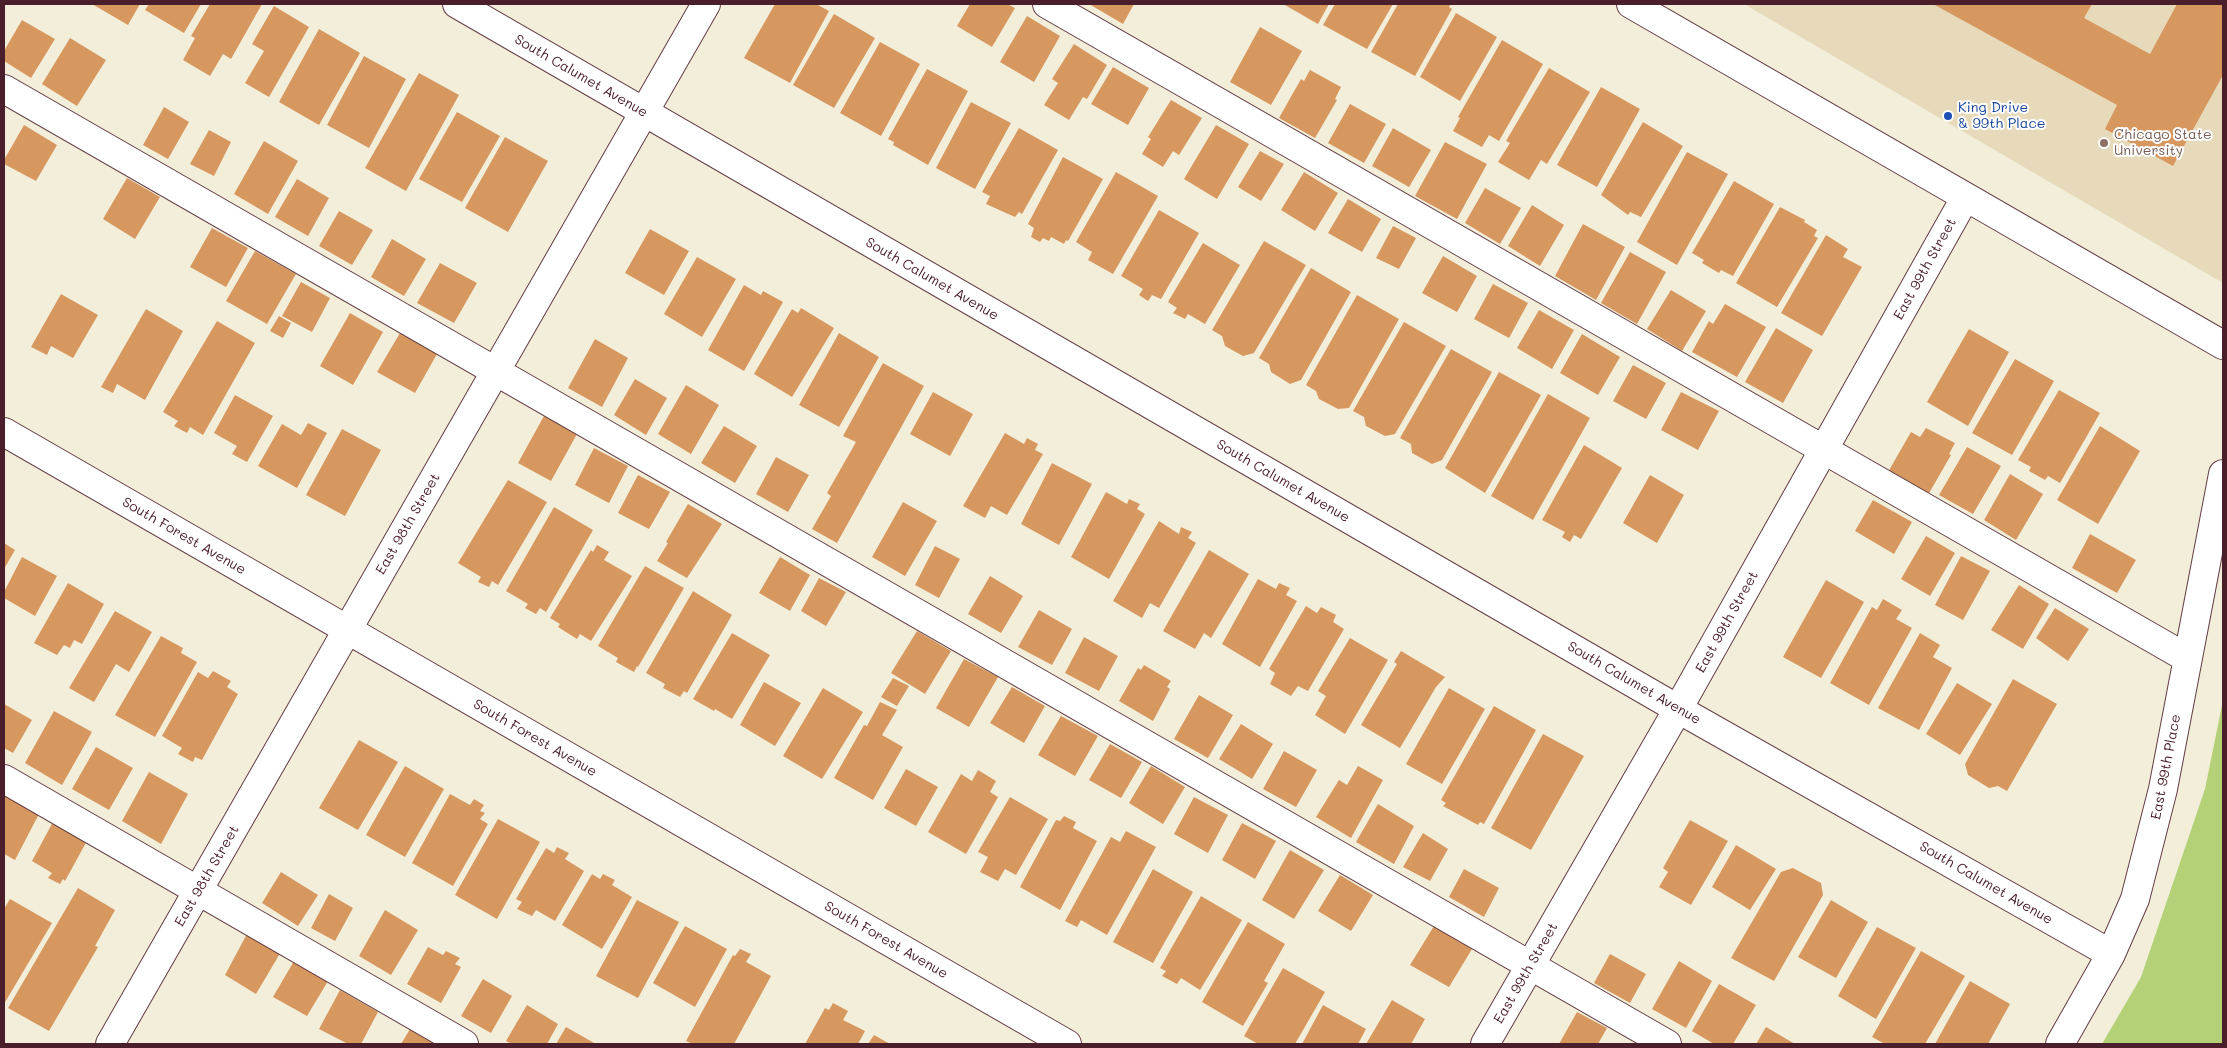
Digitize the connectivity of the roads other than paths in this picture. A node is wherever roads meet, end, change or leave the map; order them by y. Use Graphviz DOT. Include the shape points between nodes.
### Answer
graph roads {
  1 [pos="457,4"];
  2 [pos="706,4"];
  3 [pos="1047,4"];
  4 [pos="1631,4"];
  5 [pos="4,89"];
  6 [pos="644,112"];
  7 [pos="1965,198"];
  8 [pos="2223,345"];
  9 [pos="496,372"];
  10 [pos="4,432"];
  11 [pos="1824,450"];
  12 [pos="2223,474"];
  13 [pos="347,630"];
  14 [pos="2187,658"];
  15 [pos="1678,709"];
  16 [pos="4,779"];
  17 [pos="198,891"];
  18 [pos="2111,954"];
  19 [pos="1530,966"];
  20 [pos="110,1044"];
  21 [pos="464,1044"];
  22 [pos="1067,1044"];
  23 [pos="1485,1044"];
  24 [pos="1666,1044"];
  25 [pos="2060,1044"];
  1 -- 6 [label="street, South Calumet Avenue"];
  2 -- 6 [label="street, East 98th Street"];
  3 -- 11 [label="street"];
  4 -- 7 [label="street"];
  5 -- 9 [label="street"];
  6 -- 9 [label="street, East 98th Street"];
  6 -- 15 [label="street, South Calumet Avenue"];
  7 -- 8 [label="street"];
  7 -- 11 [label="street, East 99th Street"];
  9 -- 13 [label="street, East 98th Street"];
  9 -- 19 [label="street"];
  10 -- 13 [label="street, South Forest Avenue"];
  11 -- 14 [label="street"];
  11 -- 15 [label="street, East 99th Street"];
  12 -- 14 [label="street, East 99th Place"];
  13 -- 17 [label="street, East 98th Street"];
  13 -- 22 [label="street, South Forest Avenue"];
  14 -- 18 [label="street, East 99th Place" via="2147,856 2135,899"];
  15 -- 18 [label="street, South Calumet Avenue"];
  15 -- 19 [label="street, East 99th Street"];
  16 -- 17 [label="street"];
  17 -- 20 [label="street, East 98th Street"];
  17 -- 21 [label="street"];
  18 -- 25 [label="street, East 99th Place"];
  19 -- 23 [label="street, East 99th Street"];
  19 -- 24 [label="street"];
}
